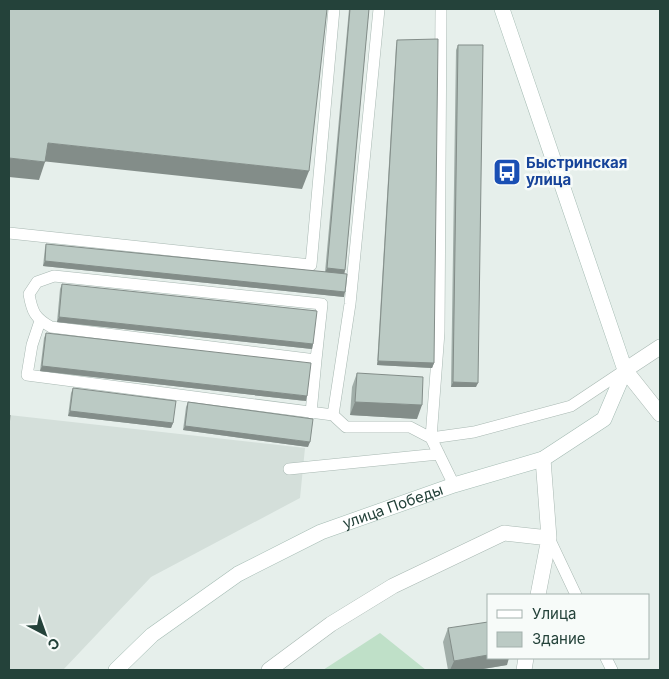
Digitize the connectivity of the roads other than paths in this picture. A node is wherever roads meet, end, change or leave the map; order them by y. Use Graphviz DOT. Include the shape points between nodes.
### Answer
graph roads {
  1 [pos="334,9"];
  2 [pos="379,9"];
  3 [pos="441,9"];
  4 [pos="502,9"];
  5 [pos="9,233"];
  6 [pos="40,321"];
  7 [pos="660,347"];
  8 [pos="316,360"];
  9 [pos="625,370"];
  10 [pos="312,413"];
  11 [pos="660,414"];
  12 [pos="333,415"];
  13 [pos="431,438"];
  14 [pos="439,454"];
  15 [pos="543,459"];
  16 [pos="289,469"];
  17 [pos="454,485"];
  18 [pos="549,538"];
  19 [pos="538,594"];
  20 [pos="576,594"];
  21 [pos="116,670"];
  22 [pos="269,670"];
  1 -- 5 [label="lane" via="311,265"];
  2 -- 12 [label="lane" via="350,304"];
  3 -- 13 [label="lane" via="439,332"];
  4 -- 9 [label="street"];
  6 -- 8 [label="lane" via="51,327"];
  6 -- 8 [label="lane" via="32,309 29,294 37,282 54,276 322,304"];
  6 -- 10 [label="lane" via="27,375"];
  7 -- 9 [label="street"];
  8 -- 10 [label="lane"];
  9 -- 11 [label="street"];
  9 -- 13 [label="lane" via="571,406 474,432"];
  9 -- 15 [label="street, улица Победы" via="604,419"];
  10 -- 12 [label="lane"];
  12 -- 13 [label="lane" via="346,427 410,427"];
  13 -- 14 [label="lane"];
  14 -- 16 [label="lane"];
  14 -- 17 [label="lane"];
  15 -- 17 [label="street, улица Победы"];
  15 -- 18 [label="street"];
  17 -- 21 [label="street, улица Победы" via="321,532 238,574 152,635"];
  18 -- 19 [label="street"];
  18 -- 20 [label="lane"];
  18 -- 22 [label="street" via="504,533 495,537 393,586 331,624"];
}
